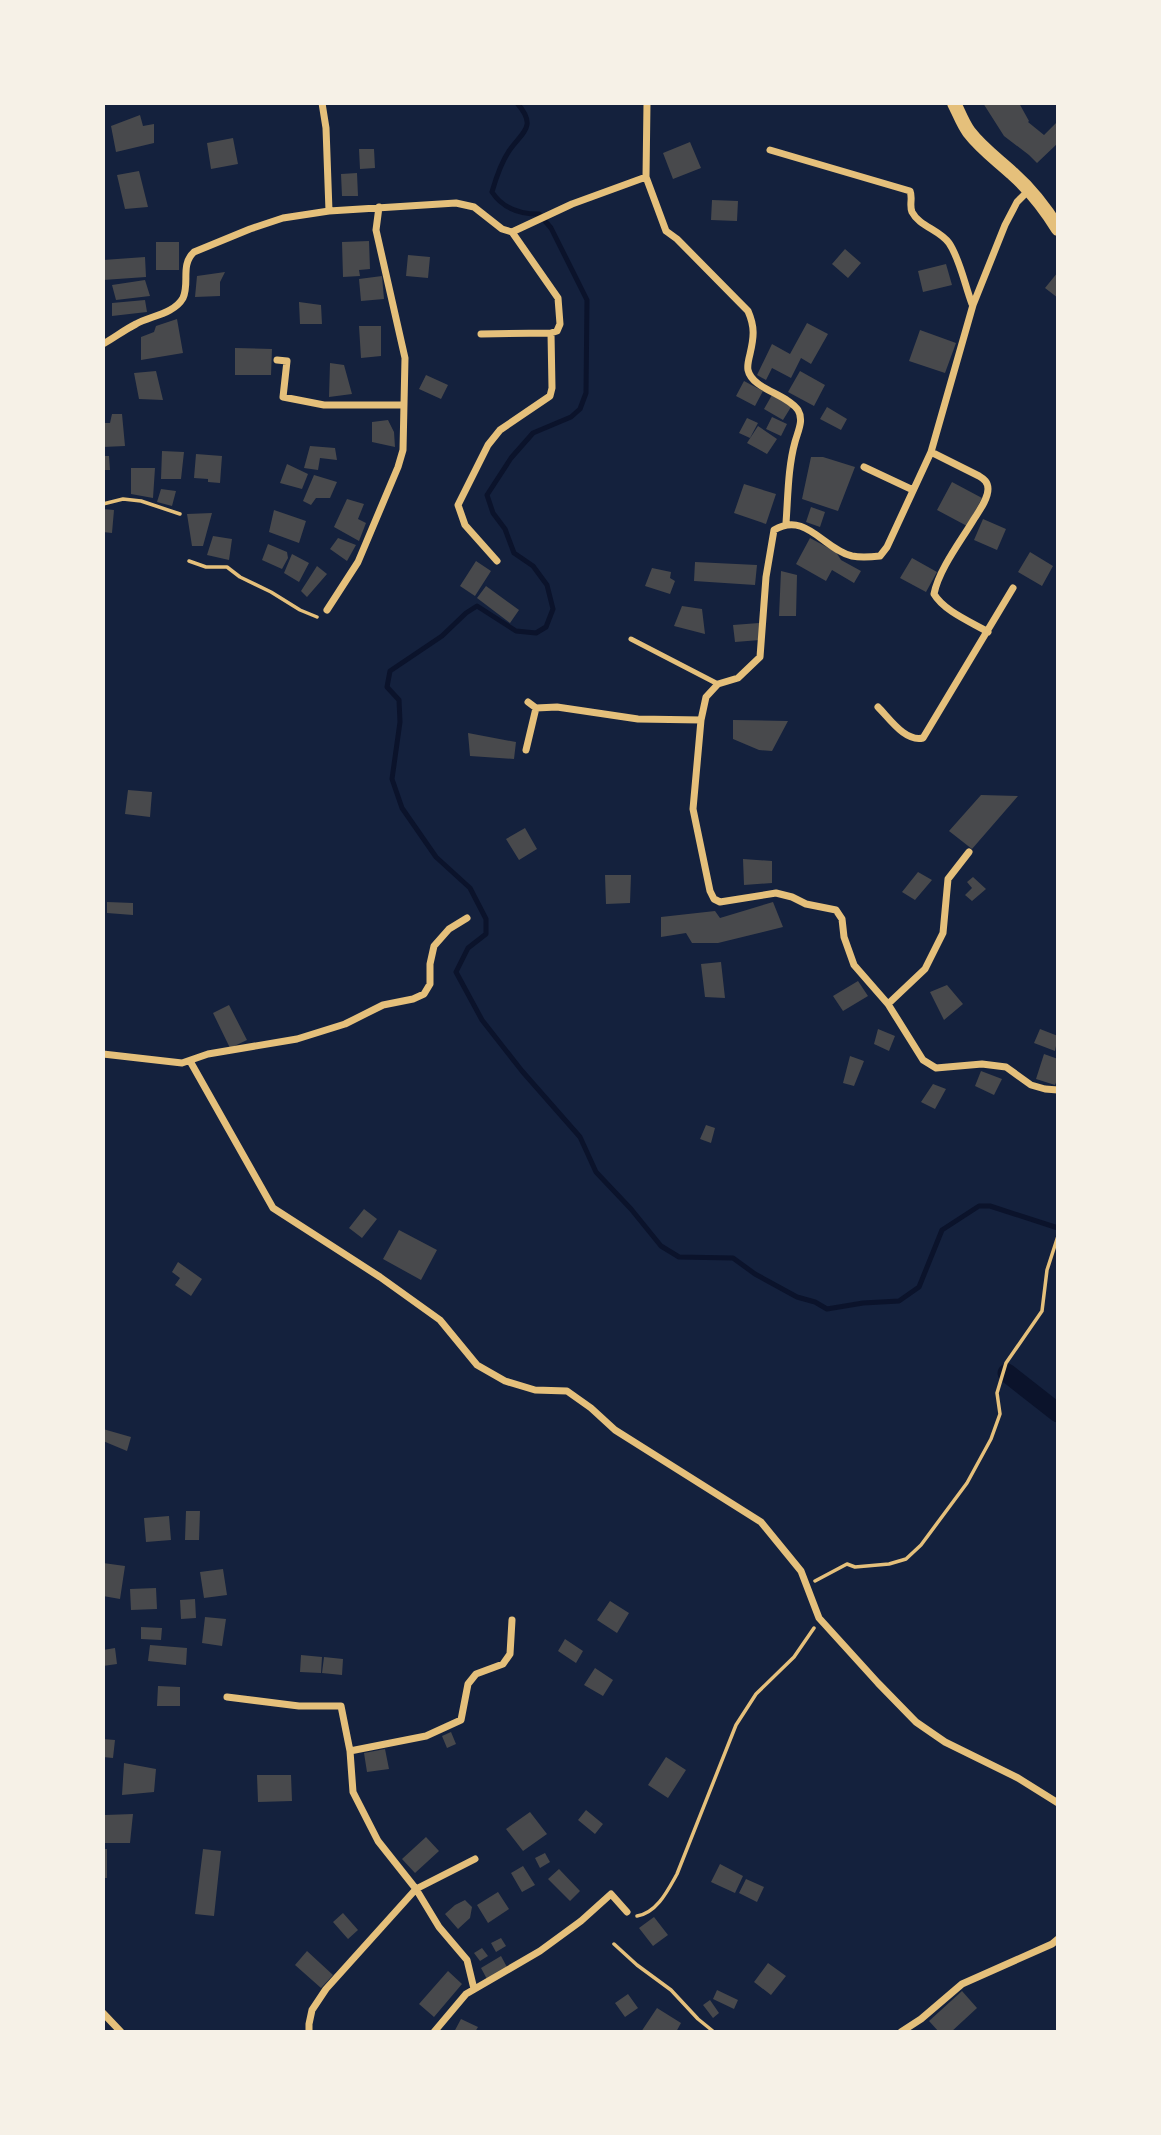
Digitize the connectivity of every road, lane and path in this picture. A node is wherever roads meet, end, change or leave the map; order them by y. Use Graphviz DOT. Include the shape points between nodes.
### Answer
graph roads {
  1 [pos="322,103"];
  2 [pos="648,103"];
  3 [pos="954,103"];
  4 [pos="770,150"];
  5 [pos="646,177"];
  6 [pos="1029,190"];
  7 [pos="379,207"];
  8 [pos="329,211"];
  9 [pos="1058,229"];
  10 [pos="512,232"];
  11 [pos="973,305"];
  12 [pos="551,333"];
  13 [pos="481,334"];
  14 [pos="103,344"];
  15 [pos="278,360"];
  16 [pos="404,405"];
  17 [pos="931,452"];
  18 [pos="864,467"];
  19 [pos="913,490"];
  20 [pos="103,504"];
  21 [pos="180,514"];
  22 [pos="786,523"];
  23 [pos="189,561"];
  24 [pos="497,561"];
  25 [pos="1013,587"];
  26 [pos="327,610"];
  27 [pos="988,632"];
  28 [pos="631,639"];
  29 [pos="718,684"];
  30 [pos="528,702"];
  31 [pos="878,706"];
  32 [pos="536,708"];
  33 [pos="701,720"];
  34 [pos="526,750"];
  35 [pos="969,852"];
  36 [pos="467,918"];
  37 [pos="888,1004"];
  38 [pos="103,1054"];
  39 [pos="190,1061"];
  40 [pos="1058,1090"];
  41 [pos="1058,1236"];
  42 [pos="814,1581"];
  43 [pos="819,1618"];
  44 [pos="512,1620"];
  45 [pos="227,1697"];
  46 [pos="350,1751"];
  47 [pos="1058,1803"];
  48 [pos="475,1859"];
  49 [pos="416,1889"];
  50 [pos="627,1912"];
  51 [pos="1058,1940"];
  52 [pos="614,1944"];
  53 [pos="474,1989"];
  54 [pos="103,2013"];
  55 [pos="121,2032"];
  56 [pos="309,2032"];
  57 [pos="434,2032"];
  58 [pos="714,2032"];
  59 [pos="901,2032"];
  1 -- 8 [label="street"];
  2 -- 5 [label="street"];
  3 -- 6 [label="main road" via="985,151"];
  4 -- 11 [label="street" via="909,191 913,213 948,240"];
  5 -- 10 [label="street"];
  5 -- 22 [label="street" via="666,231 748,311 754,333 748,370 752,379 799,412"];
  6 -- 9 [label="main road"];
  6 -- 11 [label="street" via="1005,225"];
  7 -- 8 [label="street"];
  7 -- 10 [label="street" via="456,203 474,207"];
  7 -- 16 [label="street" via="376,230 405,358"];
  8 -- 14 [label="street" via="283,218 194,252 186,265 181,302"];
  10 -- 12 [label="street" via="558,298 560,324"];
  11 -- 17 [label="street"];
  12 -- 13 [label="street"];
  12 -- 24 [label="street" via="550,396 500,430 458,505 464,525"];
  15 -- 16 [label="street" via="287,361 283,397 324,405"];
  16 -- 26 [label="street" via="398,467 352,573"];
  17 -- 19 [label="street"];
  17 -- 27 [label="street" via="988,485 934,594 946,607"];
  18 -- 19 [label="street"];
  19 -- 22 [label="street" via="880,556 850,556 798,524"];
  20 -- 21 [label="path" via="141,501"];
  22 -- 29 [label="street" via="775,530 771,541 760,657 738,678"];
  23 -- 26 [label="path" via="227,567 318,617"];
  25 -- 27 [label="street"];
  27 -- 31 [label="street" via="923,738 909,737"];
  28 -- 29 [label="lane"];
  29 -- 33 [label="street" via="706,697"];
  30 -- 32 [label="street"];
  32 -- 33 [label="street" via="638,719"];
  32 -- 34 [label="street"];
  33 -- 37 [label="street" via="693,809 714,899 720,902 775,893 835,910 842,919 855,965"];
  35 -- 37 [label="street" via="948,879 943,933 925,970"];
  36 -- 39 [label="street" via="434,946 430,984 424,994 383,1005 297,1040"];
  37 -- 40 [label="street" via="923,1060 936,1068 982,1064 1006,1068 1031,1085"];
  38 -- 39 [label="street"];
  39 -- 43 [label="street" via="273,1208 440,1320 477,1365 505,1381 535,1390 567,1391 615,1430 761,1522 802,1571"];
  41 -- 42 [label="path" via="1047,1270 1042,1311 1006,1363 997,1393 1000,1414 968,1483 906,1559 855,1567 847,1564"];
  43 -- 47 [label="street" via="916,1722"];
  43 -- 50 [label="path" via="810,1637 756,1694 736,1725 668,1891 643,1915"];
  44 -- 46 [label="street" via="510,1654 503,1664 476,1674 468,1684 461,1720 426,1736"];
  45 -- 46 [label="street" via="341,1706"];
  46 -- 49 [label="street" via="353,1792 378,1842"];
  48 -- 49 [label="street"];
  49 -- 53 [label="street" via="467,1960"];
  49 -- 56 [label="street" via="326,1989 312,2010"];
  50 -- 53 [label="street" via="611,1894 540,1951"];
  51 -- 59 [label="street" via="961,1984"];
  52 -- 58 [label="path"];
  53 -- 57 [label="street"];
  54 -- 55 [label="street"];
}
